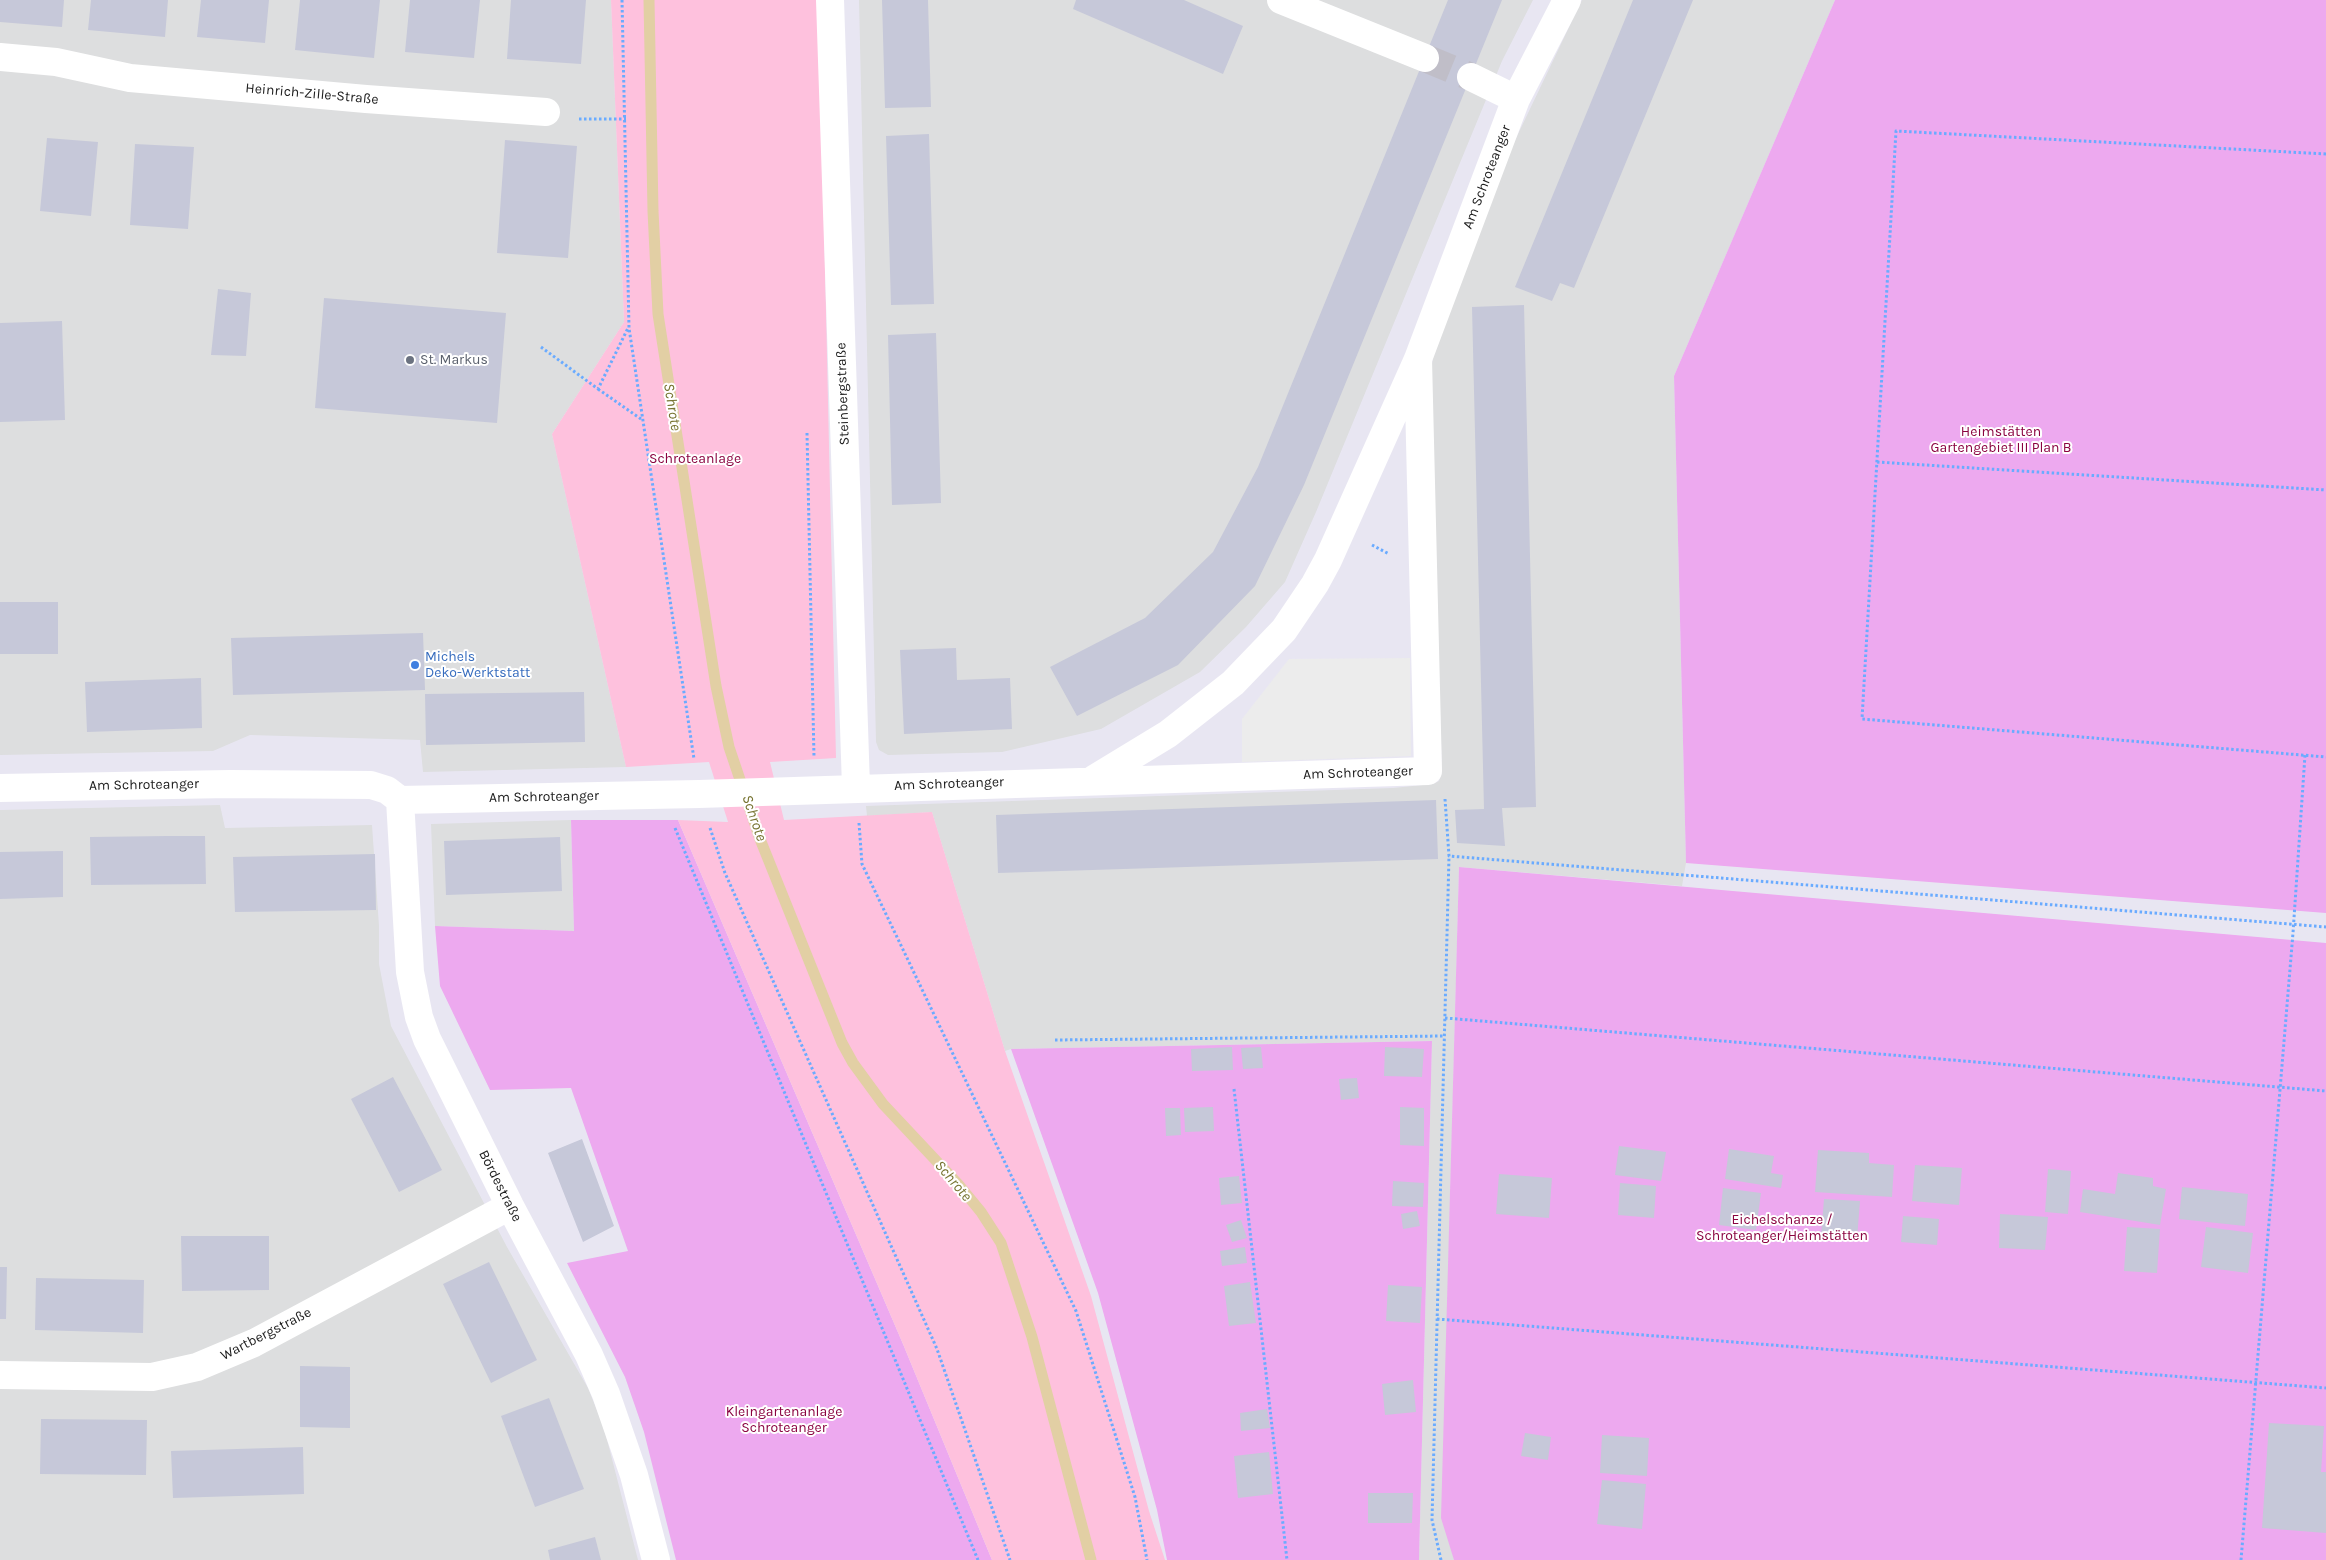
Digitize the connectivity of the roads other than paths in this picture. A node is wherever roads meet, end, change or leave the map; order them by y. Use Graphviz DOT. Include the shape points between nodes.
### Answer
graph roads {
  1 [pos="830,0"];
  2 [pos="1281,0"];
  3 [pos="1567,0"];
  4 [pos="0,57"];
  5 [pos="1424,58"];
  6 [pos="1471,76"];
  7 [pos="1516,99"];
  8 [pos="546,112"];
  9 [pos="1418,359"];
  10 [pos="1093,780"];
  11 [pos="856,787"];
  12 [pos="0,788"];
  13 [pos="400,800"];
  14 [pos="510,1206"];
  15 [pos="0,1375"];
  16 [pos="656,1560"];
  1 -- 11 [label="street, Steinbergstraße"];
  2 -- 5 [label="street"];
  3 -- 7 [label="street, Am Schroteanger"];
  4 -- 8 [label="street, Heinrich-Zille-Straße" via="56,62 130,78"];
  6 -- 7 [label="street"];
  7 -- 9 [label="street, Am Schroteanger"];
  9 -- 10 [label="street, Am Schroteanger" via="1328,560 1284,630 1213,700"];
  9 -- 10 [label="street, Am Schroteanger" via="1428,771"];
  10 -- 11 [label="street, Am Schroteanger"];
  11 -- 13 [label="street, Am Schroteanger"];
  12 -- 13 [label="street, Am Schroteanger" via="371,785 387,790"];
  13 -- 14 [label="street, Bördestraße" via="410,972 417,1010 427,1039"];
  14 -- 15 [label="street, Wartbergstraße" via="254,1343 197,1367 152,1377"];
  14 -- 16 [label="street, Bördestraße" via="589,1355 606,1394 634,1475"];
}
